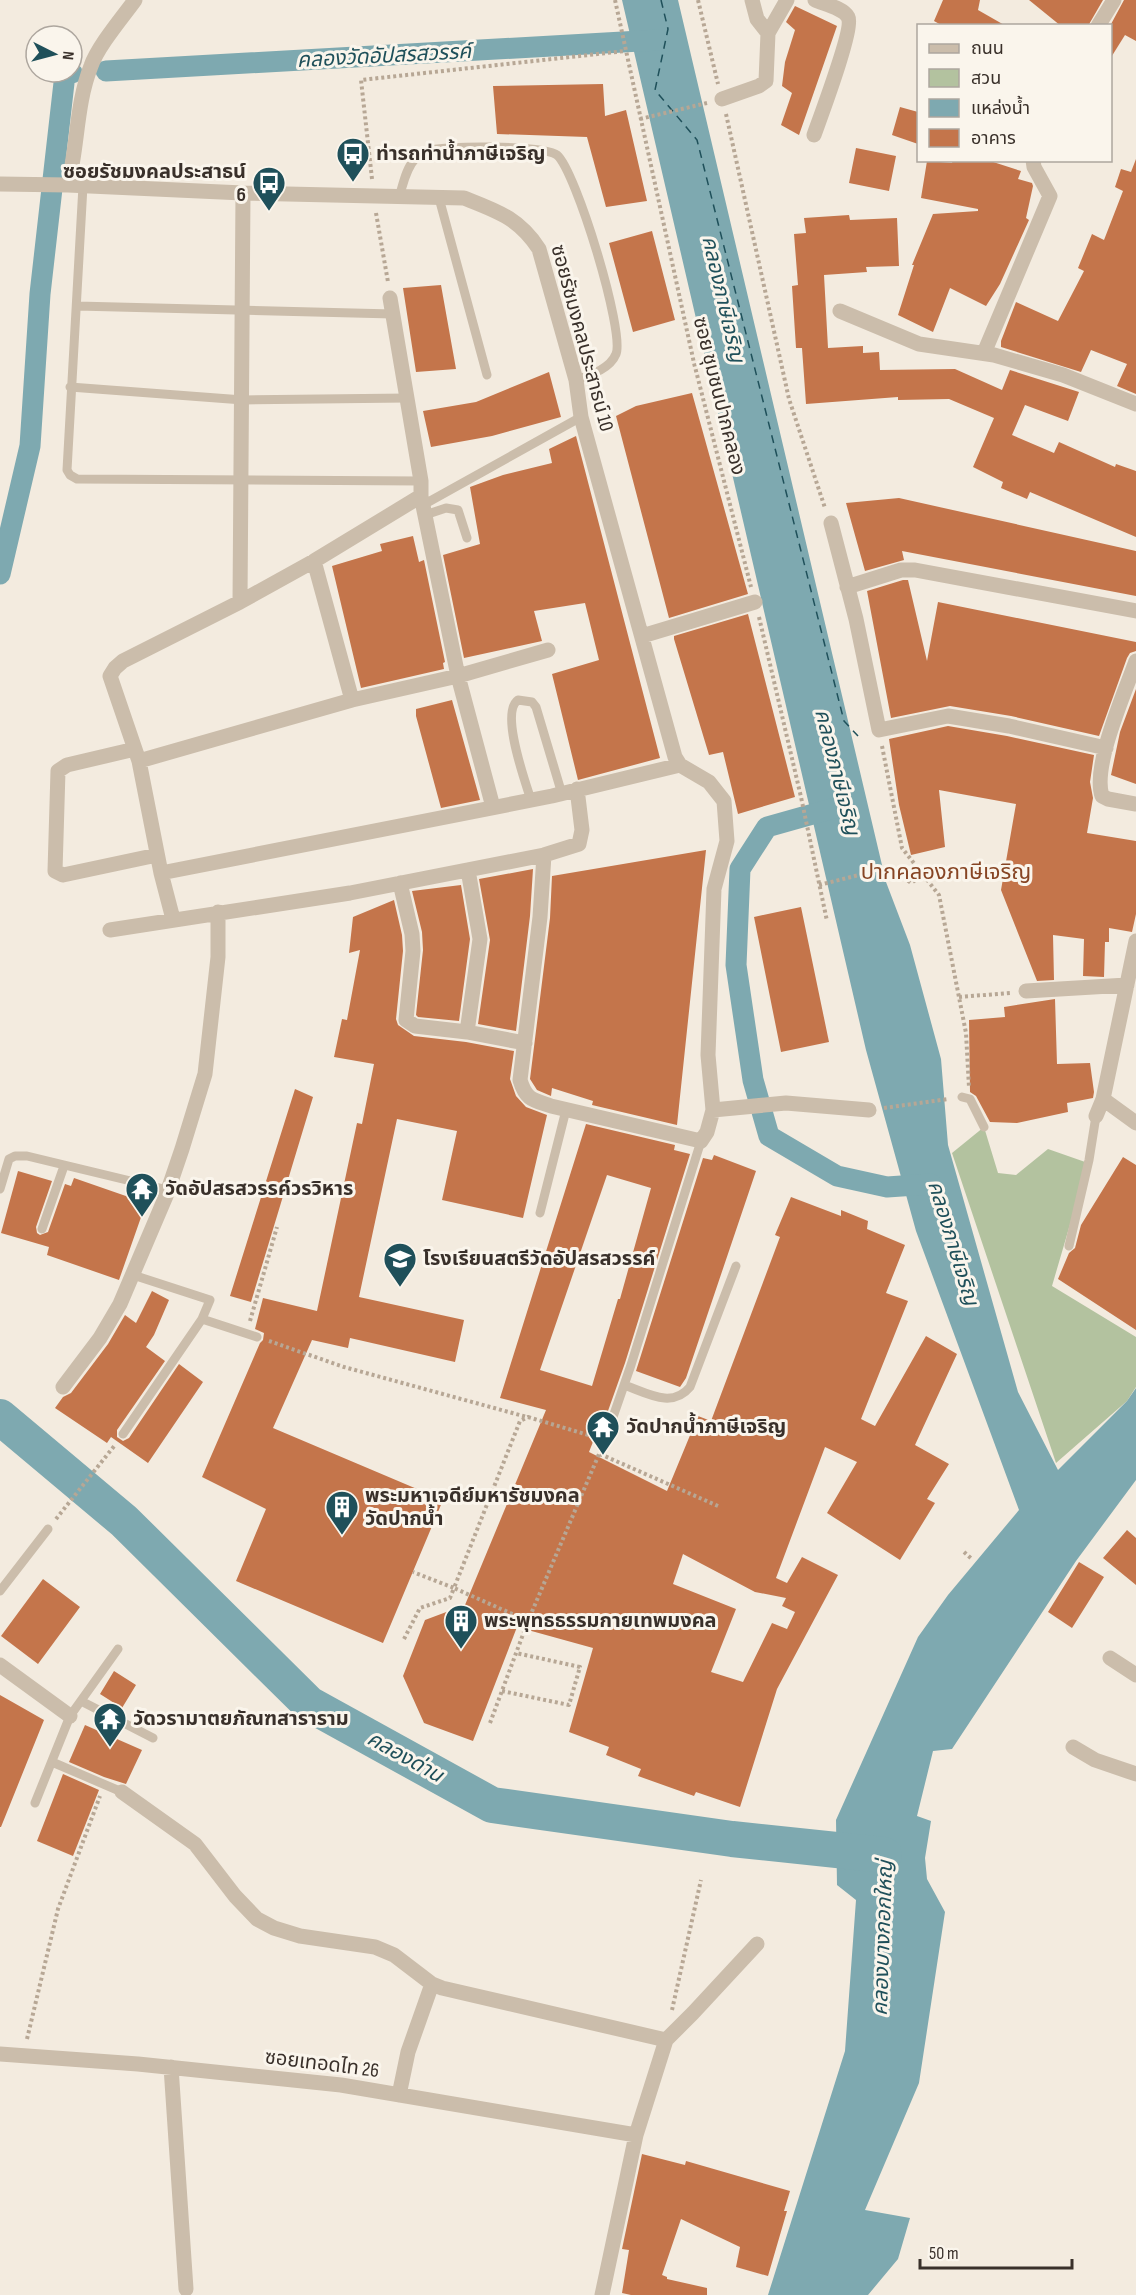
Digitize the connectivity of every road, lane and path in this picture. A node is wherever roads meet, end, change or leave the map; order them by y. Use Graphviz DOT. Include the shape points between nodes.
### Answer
graph roads {
  1 [pos="135,0"];
  2 [pos="615,0"];
  3 [pos="698,0"];
  4 [pos="752,0"];
  5 [pos="787,0"];
  6 [pos="815,0"];
  7 [pos="1114,0"];
  8 [pos="1099,24"];
  9 [pos="768,33"];
  10 [pos="625,49"];
  11 [pos="722,99"];
  12 [pos="640,118"];
  13 [pos="814,135"];
  14 [pos="1033,162"];
  15 [pos="0,184"];
  16 [pos="63,185"];
  17 [pos="84,186"];
  18 [pos="243,193"];
  19 [pos="374,196"];
  20 [pos="399,197"];
  21 [pos="439,198"];
  22 [pos="390,298"];
  23 [pos="76,306"];
  24 [pos="840,311"];
  25 [pos="243,312"];
  26 [pos="393,314"];
  27 [pos="984,353"];
  28 [pos="487,375"];
  29 [pos="576,380"];
  30 [pos="70,387"];
  31 [pos="407,398"];
  32 [pos="243,400"];
  33 [pos="1136,404"];
  34 [pos="581,417"];
  35 [pos="242,480"];
  36 [pos="422,500"];
  37 [pos="831,523"];
  38 [pos="467,538"];
  39 [pos="314,561"];
  40 [pos="847,587"];
  41 [pos="240,602"];
  42 [pos="755,602"];
  43 [pos="1136,611"];
  44 [pos="642,636"];
  45 [pos="548,650"];
  46 [pos="1136,662"];
  47 [pos="458,676"];
  48 [pos="352,700"];
  49 [pos="879,730"];
  50 [pos="1106,748"];
  51 [pos="137,755"];
  52 [pos="680,765"];
  53 [pos="577,789"];
  54 [pos="562,794"];
  55 [pos="531,800"];
  56 [pos="1136,804"];
  57 [pos="493,807"];
  58 [pos="157,855"];
  59 [pos="544,855"];
  60 [pos="468,870"];
  61 [pos="160,873"];
  62 [pos="923,875"];
  63 [pos="400,883"];
  64 [pos="819,885"];
  65 [pos="218,912"];
  66 [pos="172,919"];
  67 [pos="827,921"];
  68 [pos="110,930"];
  69 [pos="1136,940"];
  70 [pos="1127,985"];
  71 [pos="1026,991"];
  72 [pos="959,997"];
  73 [pos="467,1032"];
  74 [pos="525,1043"];
  75 [pos="966,1098"];
  76 [pos="1103,1100"];
  77 [pos="567,1110"];
  78 [pos="713,1110"];
  79 [pos="869,1110"];
  80 [pos="1096,1116"];
  81 [pos="1136,1123"];
  82 [pos="984,1127"];
  83 [pos="701,1141"];
  84 [pos="64,1166"];
  85 [pos="0,1189"];
  86 [pos="168,1191"];
  87 [pos="540,1213"];
  88 [pos="277,1227"];
  89 [pos="42,1229"];
  90 [pos="1069,1246"];
  91 [pos="736,1266"];
  92 [pos="134,1275"];
  93 [pos="202,1319"];
  94 [pos="230,1328"];
  95 [pos="257,1337"];
  96 [pos="624,1385"];
  97 [pos="63,1387"];
  98 [pos="528,1417"];
  99 [pos="123,1434"];
  100 [pos="605,1440"];
  101 [pos="114,1446"];
  102 [pos="600,1454"];
  103 [pos="718,1506"];
  104 [pos="58,1517"];
  105 [pos="48,1529"];
  106 [pos="964,1552"];
  107 [pos="973,1560"];
  108 [pos="413,1572"];
  109 [pos="454,1588"];
  110 [pos="0,1590"];
  111 [pos="528,1621"];
  112 [pos="404,1640"];
  113 [pos="118,1649"];
  114 [pos="516,1653"];
  115 [pos="1110,1658"];
  116 [pos="0,1665"];
  117 [pos="1136,1675"];
  118 [pos="502,1691"];
  119 [pos="81,1701"];
  120 [pos="70,1716"];
  121 [pos="490,1723"];
  122 [pos="153,1738"];
  123 [pos="1073,1747"];
  124 [pos="52,1762"];
  125 [pos="1136,1774"];
  126 [pos="104,1784"];
  127 [pos="122,1792"];
  128 [pos="35,1803"];
  129 [pos="701,1880"];
  130 [pos="757,1944"];
  131 [pos="432,1984"];
  132 [pos="666,2040"];
  133 [pos="0,2054"];
  134 [pos="23,2055"];
  135 [pos="171,2067"];
  136 [pos="399,2095"];
  137 [pos="636,2135"];
  138 [pos="186,2289"];
  139 [pos="602,2295"];
  1 -- 16 [label="street" via="91,64 80,106 73,164"];
  2 -- 10 [label="path, ซอย ชุมชนปากคลอง"];
  3 -- 11 [label="path"];
  4 -- 9 [label="street" via="757,19"];
  5 -- 9 [label="street"];
  6 -- 13 [label="street" via="842,11 849,23"];
  7 -- 8 [label="street"];
  9 -- 11 [label="street" via="764,84"];
  10 -- 12 [label="path, ซอย ชุมชนปากคลอง"];
  10 -- 19 [label="path" via="361,80"];
  11 -- 12 [label="path"];
  11 -- 37 [label="path" via="789,399"];
  12 -- 42 [label="path, ซอย ชุมชนปากคลอง" via="694,363"];
  14 -- 27 [label="street" via="1050,196"];
  15 -- 16 [label="street, ซอยรัชมงคลประสาธน์ 10"];
  16 -- 17 [label="street, ซอยรัชมงคลประสาธน์ 10"];
  17 -- 18 [label="street, ซอยรัชมงคลประสาธน์ 10"];
  17 -- 23 [label="lane"];
  18 -- 19 [label="street, ซอยรัชมงคลประสาธน์ 10"];
  18 -- 25 [label="street"];
  19 -- 20 [label="street, ซอยรัชมงคลประสาธน์ 10"];
  19 -- 22 [label="path"];
  20 -- 21 [label="street, ซอยรัชมงคลประสาธน์ 10"];
  20 -- 29 [label="lane" via="414,159 425,152 522,148 558,155 587,218 619,343 611,364"];
  21 -- 28 [label="lane"];
  21 -- 29 [label="street, ซอยรัชมงคลประสาธน์ 10" via="464,198 493,209 528,231 539,249"];
  22 -- 26 [label="street"];
  23 -- 25 [label="lane"];
  23 -- 30 [label="lane"];
  24 -- 27 [label="street" via="919,344"];
  25 -- 26 [label="lane"];
  25 -- 32 [label="street"];
  26 -- 31 [label="street"];
  27 -- 33 [label="street" via="1063,375"];
  29 -- 34 [label="street, ซอยรัชมงคลประสาธน์ 10"];
  30 -- 32 [label="lane"];
  30 -- 35 [label="lane" via="67,470 77,479"];
  31 -- 32 [label="lane"];
  31 -- 36 [label="street"];
  32 -- 35 [label="street"];
  34 -- 36 [label="lane"];
  34 -- 44 [label="street, ซอยรัชมงคลประสาธน์ 10"];
  35 -- 36 [label="lane"];
  35 -- 41 [label="street"];
  36 -- 38 [label="lane" via="458,510"];
  36 -- 39 [label="street"];
  36 -- 47 [label="street"];
  37 -- 40 [label="street"];
  39 -- 41 [label="street"];
  39 -- 48 [label="street"];
  40 -- 43 [label="street" via="901,570 915,570"];
  40 -- 49 [label="street"];
  41 -- 51 [label="street" via="123,661 112,671 110,676"];
  42 -- 44 [label="street"];
  42 -- 64 [label="path, ซอย ชุมชนปากคลอง"];
  44 -- 52 [label="street, ซอยรัชมงคลประสาธน์ 10"];
  45 -- 47 [label="street"];
  46 -- 50 [label="street"];
  47 -- 48 [label="street"];
  47 -- 57 [label="street"];
  48 -- 51 [label="street"];
  49 -- 50 [label="street" via="948,716"];
  49 -- 62 [label="path" via="902,848"];
  50 -- 56 [label="street" via="1102,796"];
  51 -- 58 [label="street"];
  51 -- 58 [label="street" via="62,767 58,771 55,871 63,875"];
  52 -- 53 [label="street"];
  52 -- 78 [label="street" via="709,782 724,801 727,841 714,889 710,996 708,1055"];
  53 -- 54 [label="street"];
  53 -- 59 [label="street" via="582,830 579,844"];
  54 -- 55 [label="street"];
  54 -- 55 [label="lane" via="536,707 532,702 518,700 512,706 513,736"];
  55 -- 57 [label="street"];
  57 -- 61 [label="street"];
  58 -- 61 [label="street"];
  59 -- 60 [label="street"];
  59 -- 74 [label="street"];
  60 -- 63 [label="street"];
  60 -- 73 [label="street" via="480,950"];
  61 -- 66 [label="street"];
  62 -- 64 [label="path" via="911,883 891,867"];
  62 -- 72 [label="path" via="939,895"];
  63 -- 65 [label="street"];
  63 -- 73 [label="street" via="413,951 406,1020 415,1026"];
  64 -- 67 [label="path"];
  65 -- 66 [label="street"];
  65 -- 86 [label="street" via="218,957 205,1074"];
  66 -- 68 [label="street"];
  69 -- 70 [label="street"];
  70 -- 71 [label="street"];
  70 -- 76 [label="street"];
  71 -- 72 [label="path"];
  72 -- 75 [label="path" via="966,1033"];
  73 -- 74 [label="street"];
  74 -- 77 [label="street" via="520,1080 524,1094"];
  75 -- 79 [label="path"];
  75 -- 82 [label="lane"];
  76 -- 80 [label="street"];
  76 -- 81 [label="street"];
  77 -- 83 [label="street"];
  77 -- 87 [label="lane"];
  78 -- 79 [label="street" via="786,1103"];
  78 -- 83 [label="street"];
  80 -- 90 [label="lane"];
  83 -- 96 [label="lane"];
  84 -- 85 [label="lane" via="15,1156 9,1159"];
  84 -- 86 [label="lane"];
  84 -- 89 [label="lane"];
  86 -- 92 [label="street"];
  88 -- 94 [label="path" via="249,1326 233,1324"];
  91 -- 96 [label="lane" via="690,1387 683,1396 666,1399"];
  92 -- 93 [label="lane" via="210,1300"];
  92 -- 97 [label="street" via="100,1338"];
  93 -- 94 [label="lane"];
  93 -- 99 [label="lane"];
  94 -- 95 [label="lane"];
  95 -- 98 [label="path" via="344,1367"];
  96 -- 100 [label="lane"];
  98 -- 100 [label="path"];
  98 -- 109 [label="path" via="520,1421"];
  100 -- 102 [label="path"];
  101 -- 104 [label="path"];
  102 -- 103 [label="path"];
  102 -- 111 [label="path"];
  105 -- 110 [label="lane"];
  106 -- 107 [label="path"];
  108 -- 109 [label="path"];
  109 -- 111 [label="path"];
  109 -- 112 [label="path" via="450,1598 420,1608"];
  111 -- 114 [label="path"];
  113 -- 119 [label="lane"];
  114 -- 118 [label="path"];
  114 -- 118 [label="path" via="580,1667 569,1705"];
  115 -- 117 [label="street"];
  116 -- 120 [label="street"];
  118 -- 121 [label="path"];
  119 -- 120 [label="lane"];
  119 -- 122 [label="lane"];
  120 -- 124 [label="lane"];
  123 -- 125 [label="street" via="1095,1760"];
  124 -- 126 [label="lane"];
  124 -- 128 [label="lane"];
  126 -- 127 [label="lane"];
  126 -- 134 [label="path" via="58,1909"];
  127 -- 131 [label="street" via="195,1844 257,1919 300,1936 375,1947 394,1955"];
  129 -- 132 [label="path"];
  130 -- 132 [label="street"];
  131 -- 132 [label="street"];
  131 -- 136 [label="street" via="408,2052"];
  132 -- 137 [label="street"];
  133 -- 134 [label="street, ซอยเทอดไท 26"];
  134 -- 135 [label="street, ซอยเทอดไท 26"];
  135 -- 136 [label="street, ซอยเทอดไท 26"];
  135 -- 138 [label="street"];
  136 -- 137 [label="street, ซอยเทอดไท 26"];
  137 -- 139 [label="street"];
}
